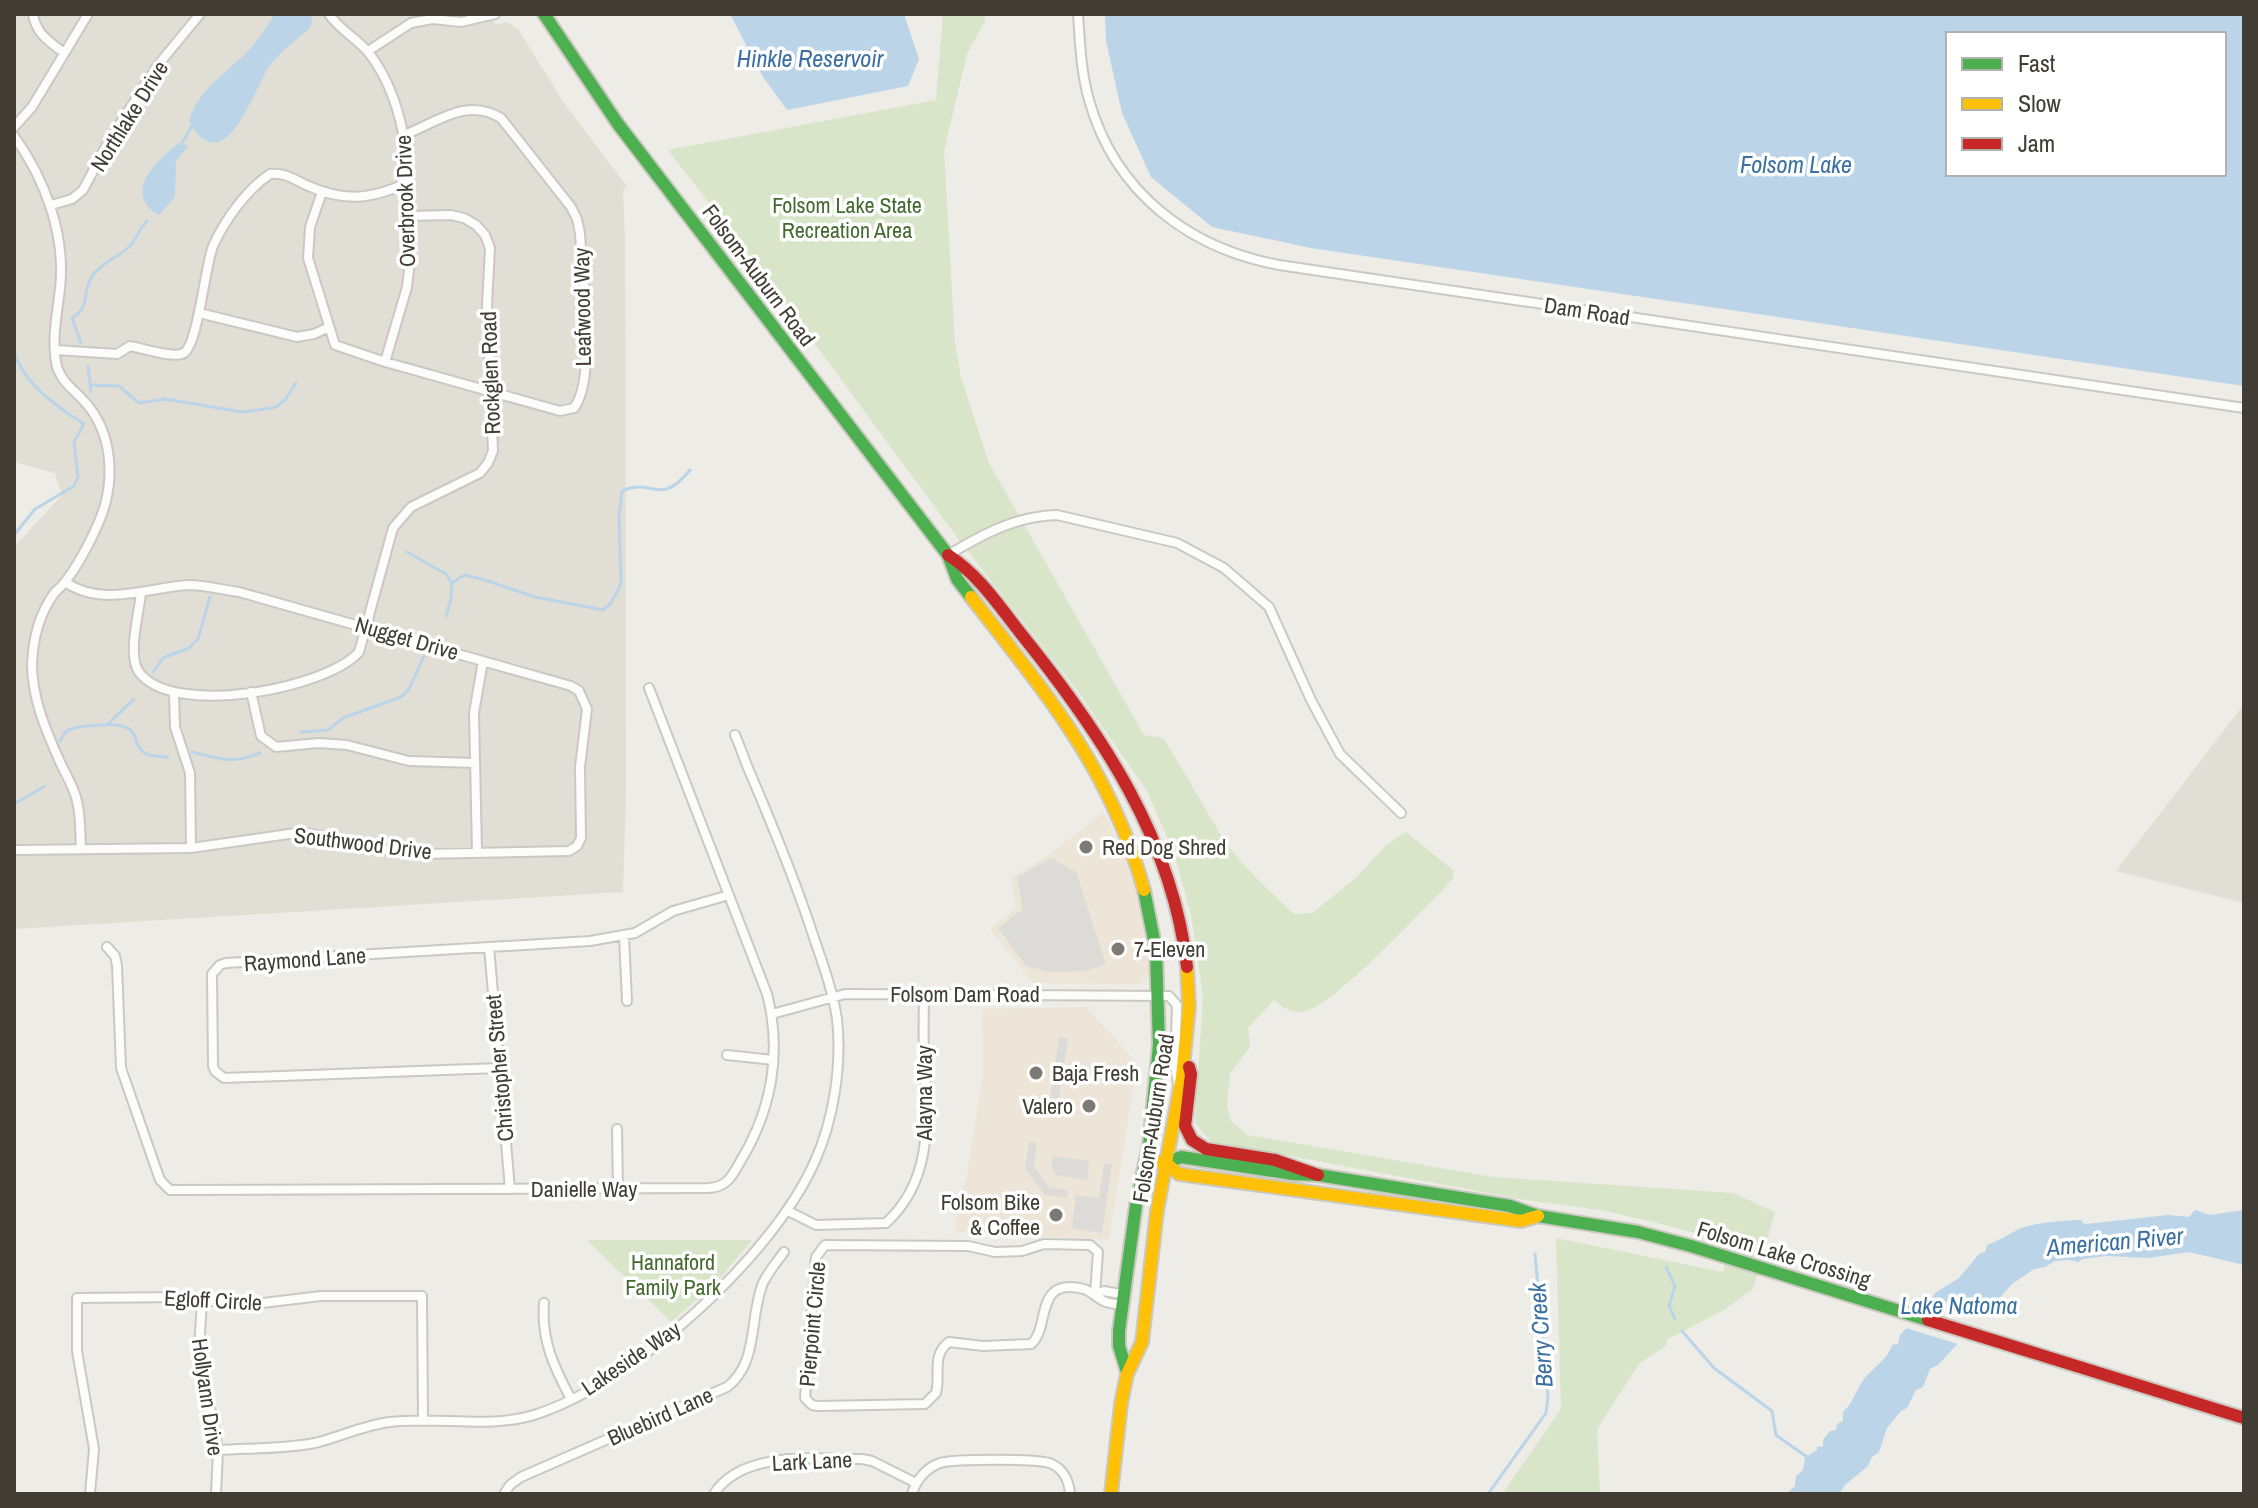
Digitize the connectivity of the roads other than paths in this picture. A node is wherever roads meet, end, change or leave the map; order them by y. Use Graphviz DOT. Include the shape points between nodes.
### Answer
graph roads {
  1 [pos="33,14"];
  2 [pos="88,14"];
  3 [pos="200,14"];
  4 [pos="329,14"];
  5 [pos="444,14"];
  6 [pos="495,14"];
  7 [pos="544,14"];
  8 [pos="1078,14"];
  9 [pos="432,19"];
  10 [pos="368,51"];
  11 [pos="64,53"];
  12 [pos="14,127"];
  13 [pos="404,135"];
  14 [pos="14,136"];
  15 [pos="407,183"];
  16 [pos="322,192"];
  17 [pos="51,205"];
  18 [pos="408,216"];
  19 [pos="199,313"];
  20 [pos="329,327"];
  21 [pos="56,350"];
  22 [pos="385,362"];
  23 [pos="490,390"];
  24 [pos="2244,408"];
  25 [pos="948,555"];
  26 [pos="65,582"];
  27 [pos="141,593"];
  28 [pos="368,627"];
  29 [pos="483,661"];
  30 [pos="649,688"];
  31 [pos="251,692"];
  32 [pos="174,694"];
  33 [pos="735,735"];
  34 [pos="475,763"];
  35 [pos="1401,813"];
  36 [pos="191,848"];
  37 [pos="81,849"];
  38 [pos="17,850"];
  39 [pos="566,851"];
  40 [pos="477,852"];
  41 [pos="729,895"];
  42 [pos="624,936"];
  43 [pos="107,947"];
  44 [pos="489,947"];
  45 [pos="924,994"];
  46 [pos="1161,995"];
  47 [pos="833,998"];
  48 [pos="627,1001"];
  49 [pos="772,1014"];
  50 [pos="727,1055"];
  51 [pos="1185,1055"];
  52 [pos="773,1060"];
  53 [pos="499,1068"];
  54 [pos="1179,1086"];
  55 [pos="617,1129"];
  56 [pos="1147,1160"];
  57 [pos="1166,1163"];
  58 [pos="1318,1175"];
  59 [pos="510,1189"];
  60 [pos="618,1189"];
  61 [pos="788,1211"];
  62 [pos="1538,1216"];
  63 [pos="784,1252"];
  64 [pos="1095,1294"];
  65 [pos="202,1300"];
  66 [pos="1125,1300"];
  67 [pos="544,1303"];
  68 [pos="1127,1372"];
  69 [pos="571,1399"];
  70 [pos="2244,1418"];
  71 [pos="423,1421"];
  72 [pos="218,1450"];
  73 [pos="916,1483"];
  74 [pos="90,1494"];
  75 [pos="216,1494"];
  76 [pos="504,1494"];
  77 [pos="714,1494"];
  78 [pos="912,1494"];
  79 [pos="1070,1494"];
  80 [pos="1111,1494"];
  1 -- 11 [label="street" via="42,36"];
  2 -- 11 [label="street"];
  3 -- 17 [label="street, Northlake Drive" via="158,65 83,190"];
  4 -- 10 [label="street, Overbrook Drive"];
  5 -- 9 [label="street"];
  6 -- 9 [label="street" via="461,22"];
  7 -- 25 [label="main road, Folsom-Auburn Road" via="618,124"];
  8 -- 24 [label="street, Dam Road" via="1089,102 1115,160 1163,215 1226,252 1279,265"];
  9 -- 10 [label="street" via="411,23"];
  10 -- 13 [label="street, Overbrook Drive" via="392,95"];
  11 -- 12 [label="street"];
  13 -- 15 [label="street, Overbrook Drive"];
  13 -- 23 [label="street, Leafwood Way" via="463,109 490,112 501,118 577,219 586,329 578,403 568,412 560,411"];
  14 -- 17 [label="street"];
  15 -- 16 [label="street" via="381,195"];
  15 -- 18 [label="street, Overbrook Drive"];
  16 -- 19 [label="street" via="277,173 264,178 227,221 213,247"];
  16 -- 20 [label="street, Leafwood Way" via="307,242"];
  17 -- 21 [label="street" via="61,268"];
  18 -- 22 [label="street, Overbrook Drive" via="407,287"];
  18 -- 23 [label="street, Rockglen Road" via="464,218 485,235 491,262"];
  19 -- 20 [label="street" via="297,337"];
  19 -- 21 [label="street" via="189,349 182,354 130,346 117,354"];
  20 -- 22 [label="street, Leafwood Way" via="340,348"];
  21 -- 26 [label="street" via="61,376 99,421 110,463 104,506"];
  22 -- 23 [label="street, Leafwood Way"];
  23 -- 28 [label="street, Rockglen Road" via="493,451 488,463 480,473 411,507 393,528"];
  25 -- 35 [label="street" via="991,530 1038,515 1057,515 1177,543 1224,568 1269,607 1340,754"];
  25 -- 46 [label="main road, Folsom-Auburn Road" via="957,579 1094,765 1142,881 1157,945"];
  25 -- 51 [label="main road, Folsom-Auburn Road" via="969,569 1058,682 1139,807 1162,865 1181,938 1189,995"];
  26 -- 27 [label="street, Nugget Drive" via="96,595"];
  26 -- 37 [label="street" via="39,623 32,664 40,712 77,801"];
  27 -- 28 [label="street, Nugget Drive" via="208,587"];
  27 -- 32 [label="street" via="135,664 148,680"];
  28 -- 29 [label="street, Nugget Drive"];
  28 -- 31 [label="street, Rockglen Road" via="351,662 299,683"];
  29 -- 34 [label="street" via="475,697"];
  29 -- 39 [label="street, Nugget Drive" via="571,686 585,700 581,838"];
  30 -- 41 [label="street, Danielle Way"];
  31 -- 32 [label="street, Rockglen Road"];
  31 -- 34 [label="street" via="261,736 276,747 347,745 409,761"];
  32 -- 36 [label="street" via="175,727 190,773"];
  33 -- 47 [label="street, Lakeside Way" via="788,861"];
  34 -- 40 [label="street"];
  36 -- 37 [label="street, Southwood Drive"];
  36 -- 40 [label="street, Southwood Drive" via="303,832 397,852"];
  37 -- 38 [label="street, Southwood Drive"];
  39 -- 40 [label="street, Southwood Drive"];
  41 -- 42 [label="street, Raymond Lane" via="673,911"];
  41 -- 49 [label="street, Danielle Way"];
  42 -- 44 [label="street, Raymond Lane"];
  42 -- 48 [label="street"];
  43 -- 59 [label="street, Danielle Way" via="117,965 121,1068 166,1188"];
  44 -- 53 [label="street, Christopher Street"];
  44 -- 53 [label="street, Raymond Lane" via="220,965 211,980 213,1066 219,1076 231,1078"];
  45 -- 46 [label="street, Folsom Dam Road"];
  45 -- 47 [label="street, Folsom Dam Road"];
  45 -- 61 [label="street, Alayna Way" via="927,1129 923,1157 903,1207 886,1223 816,1225"];
  46 -- 54 [label="street" via="1177,1005"];
  46 -- 56 [label="main road, Folsom-Auburn Road" via="1162,1042"];
  47 -- 49 [label="street, Folsom Dam Road"];
  47 -- 61 [label="street, Lakeside Way" via="837,1063 828,1119 815,1162"];
  49 -- 52 [label="street, Danielle Way"];
  50 -- 52 [label="street"];
  51 -- 54 [label="main road, Folsom-Auburn Road"];
  51 -- 58 [label="main road" via="1191,1074 1185,1126 1192,1140 1206,1149 1275,1160"];
  52 -- 60 [label="street, Danielle Way" via="761,1122 727,1182 709,1188"];
  53 -- 59 [label="street, Christopher Street"];
  54 -- 57 [label="main road, Folsom-Auburn Road"];
  55 -- 60 [label="street"];
  56 -- 57 [label="main road, Folsom Lake Crossing"];
  56 -- 66 [label="main road, Folsom-Auburn Road"];
  57 -- 58 [label="main road, Folsom Lake Crossing" via="1181,1157"];
  57 -- 62 [label="main road, Folsom Lake Crossing" via="1179,1174 1521,1221"];
  57 -- 68 [label="main road, Folsom-Auburn Road" via="1142,1346"];
  58 -- 62 [label="main road, Folsom Lake Crossing" via="1510,1206"];
  59 -- 60 [label="street, Danielle Way"];
  61 -- 69 [label="street, Lakeside Way" via="693,1315"];
  62 -- 70 [label="main road, Folsom Lake Crossing" via="1638,1232 1728,1257"];
  63 -- 76 [label="street, Bluebird Lane" via="761,1287 746,1362 727,1387 521,1477"];
  64 -- 64 [label="street, Pierpoint Circle" via="1078,1288 1055,1292 1043,1306 1040,1333 1031,1344 945,1345 938,1358 938,1388 925,1404 818,1406 805,1398 816,1257 825,1245 968,1246 995,1252 1044,1244 1090,1245 1098,1252"];
  64 -- 66 [label="street, Pierpoint Circle" via="1104,1291"];
  65 -- 71 [label="street, Egloff Circle" via="245,1305 321,1296 422,1296"];
  65 -- 72 [label="street, Hollyann Drive" via="199,1350"];
  65 -- 74 [label="street, Egloff Circle" via="77,1298 77,1351 93,1441"];
  66 -- 68 [label="main road, Folsom-Auburn Road" via="1119,1343"];
  67 -- 69 [label="street" via="546,1345"];
  68 -- 80 [label="main road, Folsom-Auburn Road"];
  69 -- 71 [label="street, Lakeside Way" via="519,1418"];
  71 -- 72 [label="street, Lakeside Way" via="376,1424 295,1446"];
  72 -- 75 [label="street, Hollyann Drive"];
  73 -- 77 [label="street, Lark Lane" via="862,1459 776,1460 729,1478"];
  73 -- 78 [label="street"];
  73 -- 79 [label="street" via="946,1462 1037,1460 1058,1468"];
}
